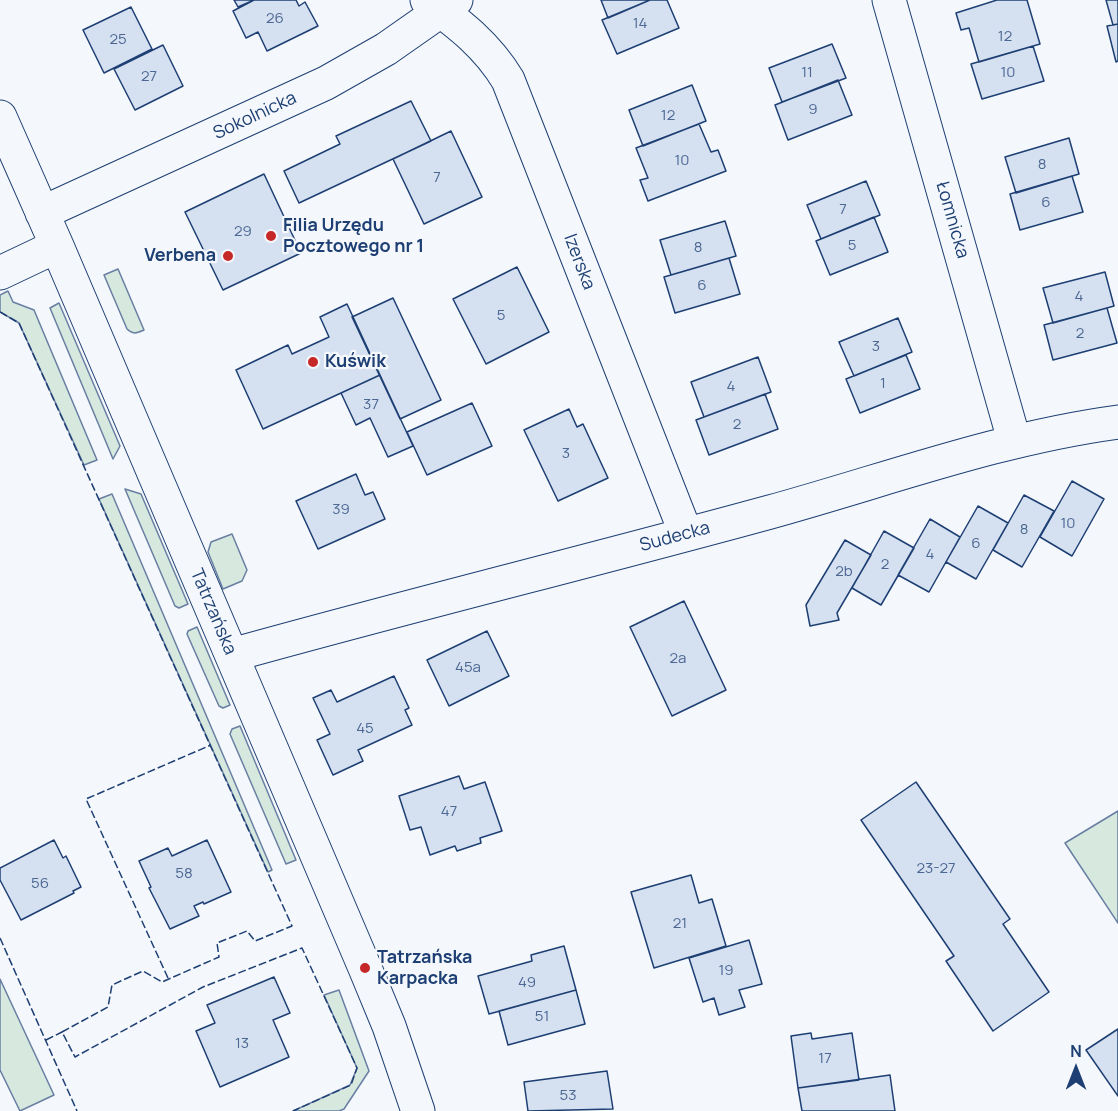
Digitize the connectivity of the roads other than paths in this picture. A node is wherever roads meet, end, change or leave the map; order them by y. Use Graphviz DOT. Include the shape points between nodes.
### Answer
graph roads {
  1 [pos="889,0"];
  2 [pos="441,4"];
  3 [pos="0,117"];
  4 [pos="42,213"];
  5 [pos="57,246"];
  6 [pos="0,273"];
  7 [pos="1118,422"];
  8 [pos="1014,441"];
  9 [pos="686,534"];
  10 [pos="232,655"];
  11 [pos="418,1111"];
  1 -- 8 [label="street, Łomnicka"];
  2 -- 4 [label="street, Sokolnicka" via="386,49 326,83"];
  2 -- 9 [label="street, Izerska" via="495,58 508,80"];
  3 -- 4 [label="street, Tatrzańska"];
  4 -- 5 [label="street, Tatrzańska"];
  5 -- 6 [label="street"];
  5 -- 10 [label="street, Tatrzańska"];
  7 -- 8 [label="street, Sudecka"];
  8 -- 9 [label="street, Sudecka"];
  9 -- 10 [label="street, Sudecka"];
  10 -- 11 [label="street, Tatrzańska" via="389,1026"];
}
